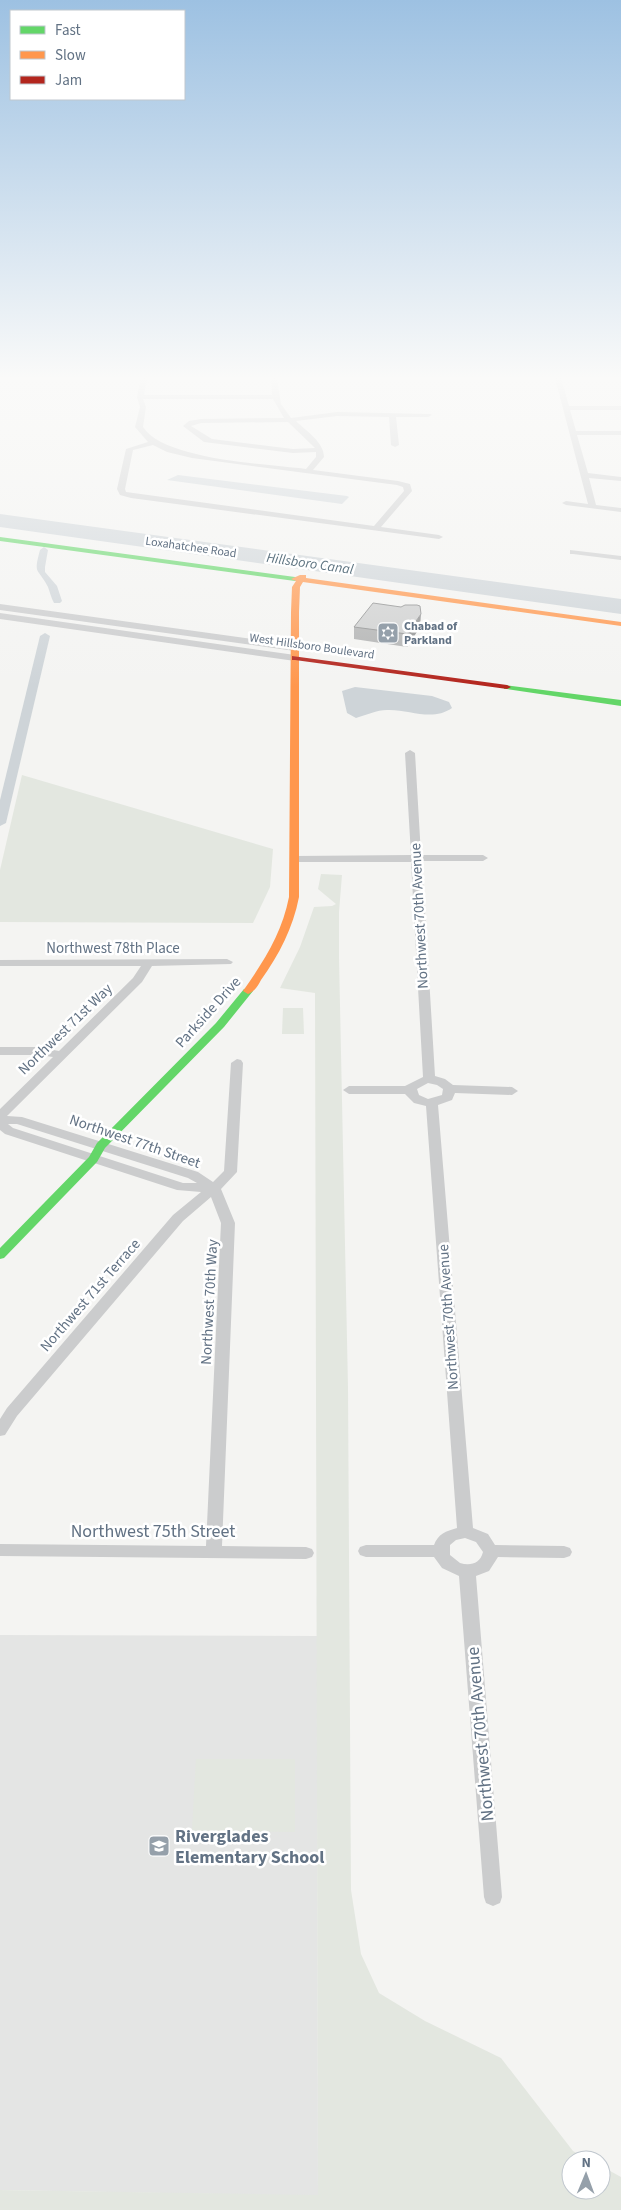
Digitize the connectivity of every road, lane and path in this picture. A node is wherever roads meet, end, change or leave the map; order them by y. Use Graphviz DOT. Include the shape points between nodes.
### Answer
graph roads {
  1 [pos="123,481"];
  2 [pos="391,481"];
  3 [pos="586,481"];
  4 [pos="566,504"];
  5 [pos="593,507"];
  6 [pos="621,510"];
  7 [pos="376,528"];
  8 [pos="0,534"];
  9 [pos="439,537"];
  10 [pos="0,539"];
  11 [pos="574,552"];
  12 [pos="621,558"];
  13 [pos="301,579"];
  14 [pos="0,607"];
  15 [pos="0,616"];
  16 [pos="621,624"];
  17 [pos="295,653"];
  18 [pos="621,693"];
  19 [pos="621,703"];
  20 [pos="410,753"];
  21 [pos="417,858"];
  22 [pos="483,858"];
  23 [pos="296,859"];
  24 [pos="226,962"];
  25 [pos="0,963"];
  26 [pos="148,963"];
  27 [pos="0,1051"];
  28 [pos="61,1055"];
  29 [pos="237,1063"];
  30 [pos="429,1079"];
  31 [pos="349,1090"];
  32 [pos="410,1090"];
  33 [pos="449,1090"];
  34 [pos="512,1091"];
  35 [pos="432,1103"];
  36 [pos="0,1116"];
  37 [pos="0,1121"];
  38 [pos="31,1124"];
  39 [pos="20,1135"];
  40 [pos="101,1146"];
  41 [pos="93,1159"];
  42 [pos="174,1170"];
  43 [pos="163,1181"];
  44 [pos="214,1188"];
  45 [pos="0,1255"];
  46 [pos="0,1430"];
  47 [pos="465,1532"];
  48 [pos="0,1550"];
  49 [pos="366,1551"];
  50 [pos="439,1551"];
  51 [pos="490,1551"];
  52 [pos="214,1552"];
  53 [pos="306,1552"];
  54 [pos="564,1552"];
  55 [pos="466,1571"];
  56 [pos="493,1897"];
  1 -- 7 [label="street" via="123,493 140,497"];
  2 -- 7 [label="street" via="407,486 408,491"];
  3 -- 5 [label="street"];
  4 -- 5 [label="street"];
  5 -- 6 [label="street"];
  7 -- 9 [label="street"];
  8 -- 13 [label="street, Loxahatchee Road"];
  10 -- 13 [label="street, Loxahatchee Road"];
  11 -- 12 [label="street"];
  13 -- 16 [label="street, Loxahatchee Road"];
  13 -- 17 [label="street, Parkside Drive" via="296,587"];
  14 -- 17 [label="street, West Hillsboro Boulevard"];
  15 -- 17 [label="street, West Hillsboro Boulevard"];
  17 -- 18 [label="street, West Hillsboro Boulevard"];
  17 -- 19 [label="street, West Hillsboro Boulevard"];
  17 -- 23 [label="street, Parkside Drive"];
  20 -- 21 [label="street, Northwest 70th Avenue"];
  21 -- 22 [label="street"];
  21 -- 23 [label="street"];
  21 -- 30 [label="street, Northwest 70th Avenue"];
  23 -- 40 [label="street, Parkside Drive" via="296,886 290,914 265,968 241,1003"];
  24 -- 26 [label="street, Northwest 78th Place"];
  25 -- 26 [label="street, Northwest 78th Place"];
  26 -- 28 [label="street, Northwest 71st Way" via="138,980"];
  27 -- 28 [label="street"];
  28 -- 36 [label="street, Northwest 71st Way"];
  29 -- 44 [label="street" via="230,1172"];
  30 -- 32 [label="street" via="414,1084"];
  30 -- 33 [label="street" via="440,1081"];
  31 -- 32 [label="street"];
  32 -- 35 [label="street" via="419,1101"];
  33 -- 34 [label="street"];
  33 -- 35 [label="street" via="448,1097"];
  35 -- 47 [label="street, Northwest 70th Avenue"];
  37 -- 38 [label="street, Northwest 77th Street" via="18,1120"];
  37 -- 39 [label="street, Northwest 77th Street" via="9,1131"];
  38 -- 39 [label="street"];
  38 -- 40 [label="street, Northwest 77th Street"];
  39 -- 41 [label="street, Northwest 77th Street"];
  40 -- 41 [label="street, Parkside Drive"];
  40 -- 42 [label="street, Northwest 77th Street"];
  41 -- 43 [label="street, Northwest 77th Street"];
  41 -- 45 [label="street, Parkside Drive"];
  42 -- 43 [label="street"];
  42 -- 44 [label="street, Northwest 77th Street"];
  43 -- 44 [label="street, Northwest 77th Street" via="182,1187"];
  44 -- 46 [label="street, Northwest 71st Terrace" via="178,1218"];
  44 -- 52 [label="street, Northwest 70th Way" via="228,1223"];
  47 -- 50 [label="street" via="447,1537"];
  47 -- 51 [label="street" via="482,1538"];
  48 -- 52 [label="street, Northwest 75th Street"];
  49 -- 50 [label="street"];
  50 -- 55 [label="street" via="447,1565"];
  51 -- 54 [label="street"];
  51 -- 55 [label="street" via="487,1563"];
  52 -- 53 [label="street, Northwest 75th Street"];
  55 -- 56 [label="street, Northwest 70th Avenue"];
}
